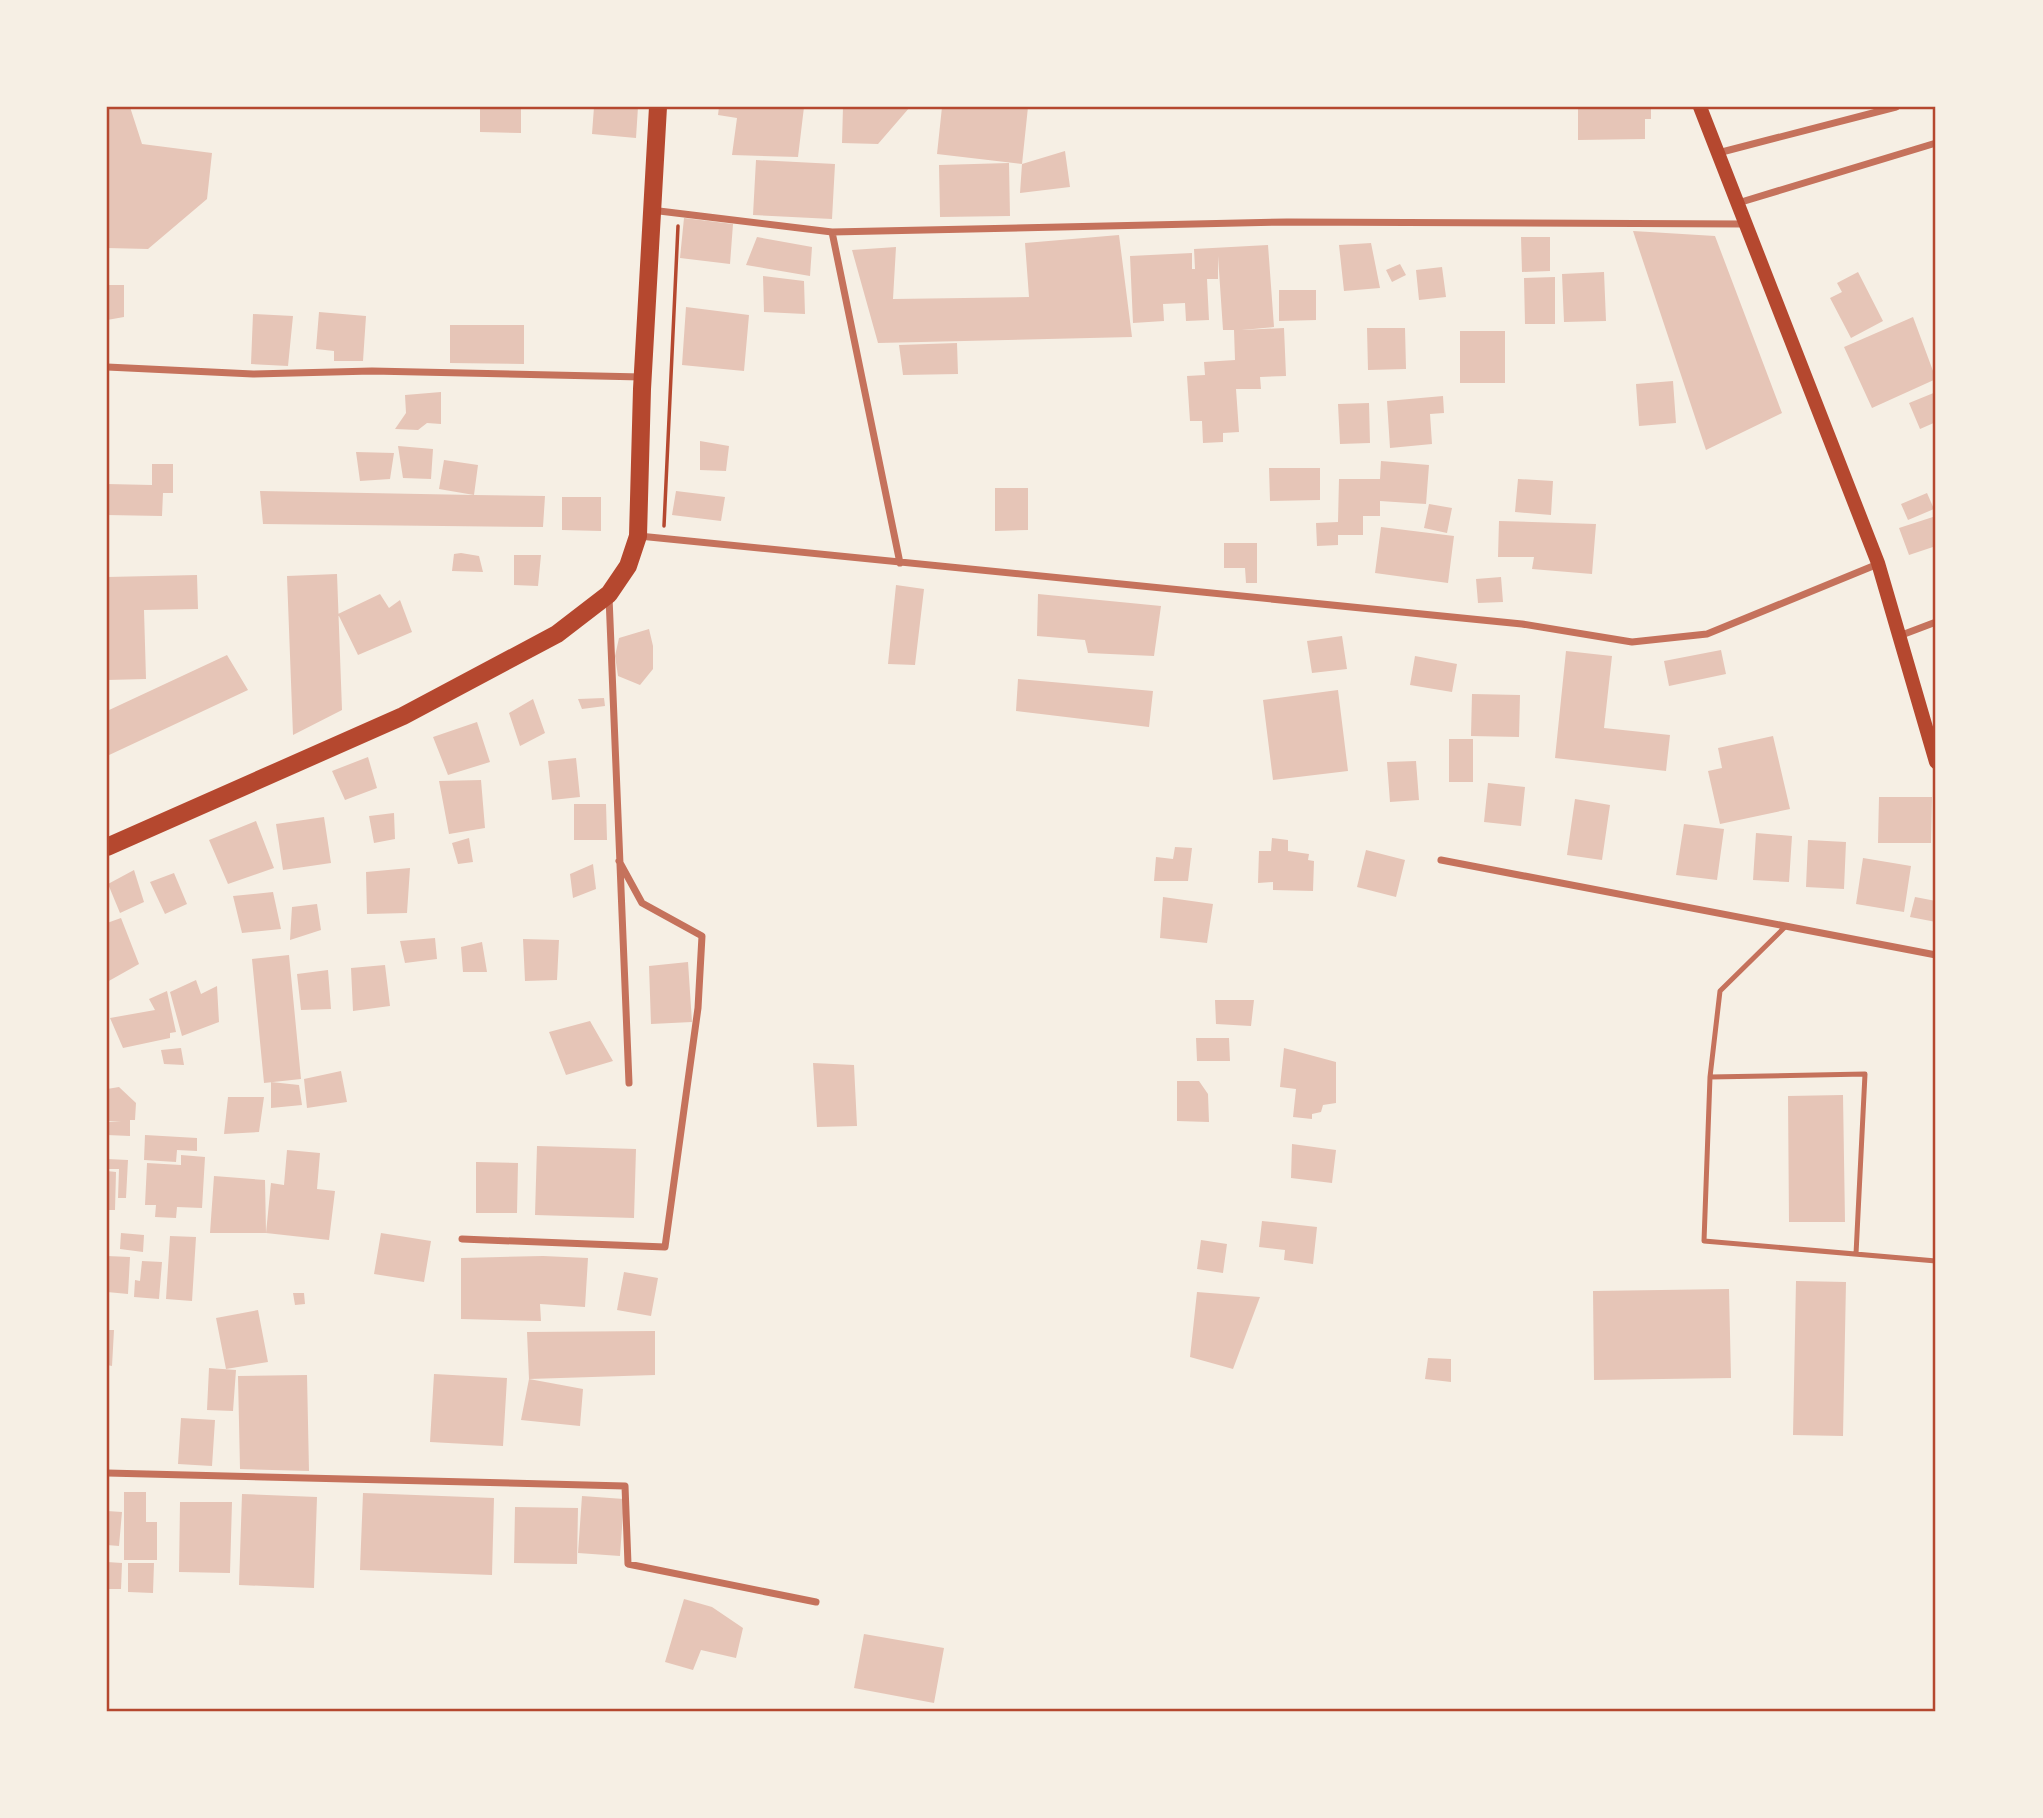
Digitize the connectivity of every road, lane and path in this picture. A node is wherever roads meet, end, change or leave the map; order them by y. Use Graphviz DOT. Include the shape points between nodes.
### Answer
graph roads {
  1 [pos="658,107"];
  2 [pos="1700,107"];
  3 [pos="1896,107"];
  4 [pos="1936,143"];
  5 [pos="1718,153"];
  6 [pos="1737,203"];
  7 [pos="650,210"];
  8 [pos="679,214"];
  9 [pos="1745,224"];
  10 [pos="832,232"];
  11 [pos="107,367"];
  12 [pos="643,377"];
  13 [pos="639,536"];
  14 [pos="663,539"];
  15 [pos="900,563"];
  16 [pos="1878,563"];
  17 [pos="609,594"];
  18 [pos="1936,622"];
  19 [pos="1899,636"];
  20 [pos="1936,762"];
  21 [pos="107,847"];
  22 [pos="1441,860"];
  23 [pos="619,861"];
  24 [pos="1786,926"];
  25 [pos="1936,955"];
  26 [pos="1710,1077"];
  27 [pos="629,1083"];
  28 [pos="462,1239"];
  29 [pos="1856,1254"];
  30 [pos="1936,1261"];
  31 [pos="107,1473"];
  32 [pos="816,1602"];
  1 -- 7 [label="main road"];
  2 -- 5 [label="main road"];
  3 -- 5 [label="street"];
  4 -- 6 [label="street"];
  5 -- 6 [label="main road"];
  6 -- 9 [label="main road"];
  7 -- 8 [label="street"];
  7 -- 12 [label="main road"];
  8 -- 10 [label="street"];
  8 -- 14 [label="path"];
  9 -- 10 [label="street" via="1287,222"];
  9 -- 16 [label="main road"];
  10 -- 15 [label="street"];
  11 -- 12 [label="street" via="210,373"];
  12 -- 13 [label="main road"];
  13 -- 14 [label="street"];
  13 -- 17 [label="main road" via="628,566"];
  14 -- 15 [label="street"];
  15 -- 16 [label="street" via="1522,624 1632,642 1707,634"];
  16 -- 19 [label="main road"];
  17 -- 21 [label="main road" via="557,634 403,716"];
  17 -- 23 [label="street"];
  18 -- 19 [label="street"];
  19 -- 20 [label="main road"];
  22 -- 24 [label="street"];
  23 -- 27 [label="street"];
  23 -- 28 [label="street" via="642,903 702,936 698,1008 664,1247"];
  24 -- 25 [label="street"];
  24 -- 26 [label="lane" via="1720,991"];
  26 -- 29 [label="lane" via="1704,1241"];
  26 -- 29 [label="lane" via="1865,1074"];
  29 -- 30 [label="lane"];
  31 -- 32 [label="street" via="625,1486 628,1564"];
}
